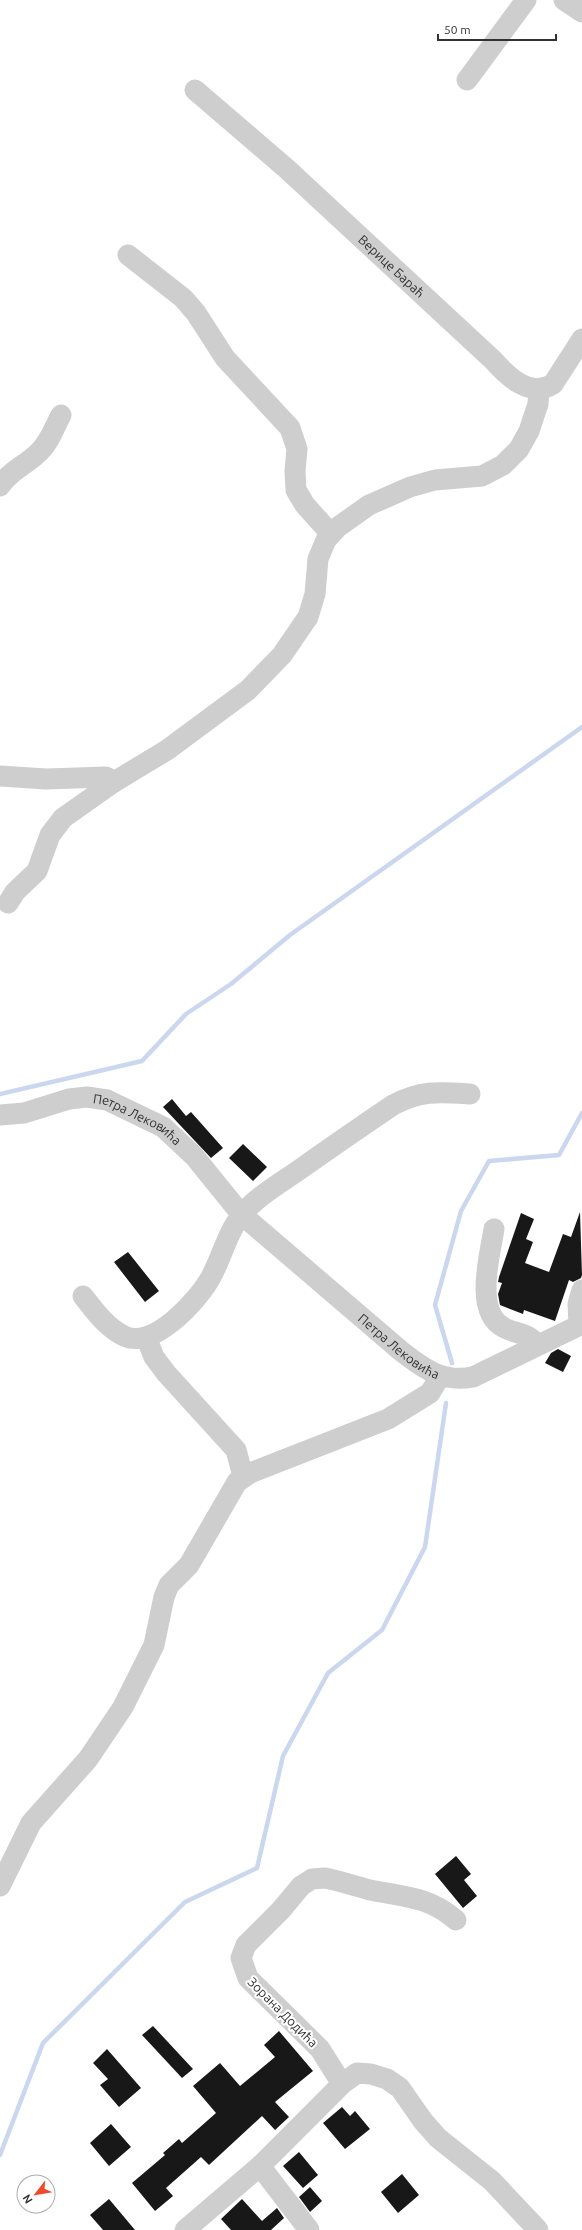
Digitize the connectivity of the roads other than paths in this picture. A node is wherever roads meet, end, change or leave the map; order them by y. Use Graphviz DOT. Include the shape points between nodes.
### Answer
graph roads {
  1 [pos="526,0"];
  2 [pos="564,0"];
  3 [pos="582,12"];
  4 [pos="467,80"];
  5 [pos="196,90"];
  6 [pos="128,255"];
  7 [pos="582,339"];
  8 [pos="539,389"];
  9 [pos="61,415"];
  10 [pos="0,486"];
  11 [pos="331,534"];
  12 [pos="0,776"];
  13 [pos="114,782"];
  14 [pos="8,902"];
  15 [pos="470,1094"];
  16 [pos="0,1114"];
  17 [pos="241,1214"];
  18 [pos="494,1229"];
  19 [pos="582,1290"];
  20 [pos="83,1296"];
  21 [pos="581,1324"];
  22 [pos="146,1336"];
  23 [pos="537,1345"];
  24 [pos="440,1376"];
  25 [pos="243,1476"];
  26 [pos="0,1886"];
  27 [pos="456,1920"];
  28 [pos="342,2084"];
  29 [pos="260,2166"];
  30 [pos="185,2230"];
  31 [pos="309,2230"];
  32 [pos="538,2230"];
  1 -- 4 [label="street"];
  2 -- 3 [label="street"];
  5 -- 8 [label="street, Верице Бараћ" via="287,169 493,360 506,375 530,388"];
  6 -- 11 [label="street" via="183,298 196,313 225,358 290,428 297,449 296,490 305,505"];
  7 -- 8 [label="street" via="553,384"];
  8 -- 11 [label="street" via="538,404 529,431 519,448 503,465 482,476 435,480 397,491 364,508"];
  9 -- 10 [label="street" via="44,448 15,469"];
  11 -- 13 [label="street" via="318,559 315,594 308,617 282,655 248,690 167,750"];
  12 -- 13 [label="street" via="46,780 106,777"];
  13 -- 14 [label="street" via="84,802 56,826 46,843 37,871"];
  15 -- 17 [label="street" via="438,1092 409,1096 262,1196"];
  16 -- 17 [label="street, Петра Лековића" via="24,1113 69,1099 87,1097 108,1100 163,1127 177,1139"];
  17 -- 22 [label="street" via="227,1237 203,1290 181,1314 155,1333"];
  17 -- 24 [label="street, Петра Лековића" via="401,1352 424,1369"];
  18 -- 23 [label="street" via="485,1289 488,1309 502,1327 528,1336"];
  19 -- 21 [label="street" via="578,1304"];
  20 -- 22 [label="street" via="114,1329 125,1336"];
  21 -- 23 [label="street, Петра Лековића"];
  22 -- 25 [label="street" via="154,1357 166,1373 236,1450"];
  23 -- 24 [label="street, Петра Лековића" via="473,1377 462,1379"];
  24 -- 25 [label="street" via="430,1393 388,1419"];
  25 -- 26 [label="street" via="232,1489 189,1565 169,1585 154,1645 124,1707 84,1763 31,1823"];
  27 -- 28 [label="street, Зорана Додића" via="420,1898 318,1878 301,1886 246,1945 241,1958 248,1978 320,2049"];
  28 -- 29 [label="street"];
  28 -- 32 [label="street" via="357,2073 372,2074 387,2079 400,2088 438,2138 492,2181"];
  29 -- 30 [label="street"];
  29 -- 31 [label="street"];
}
